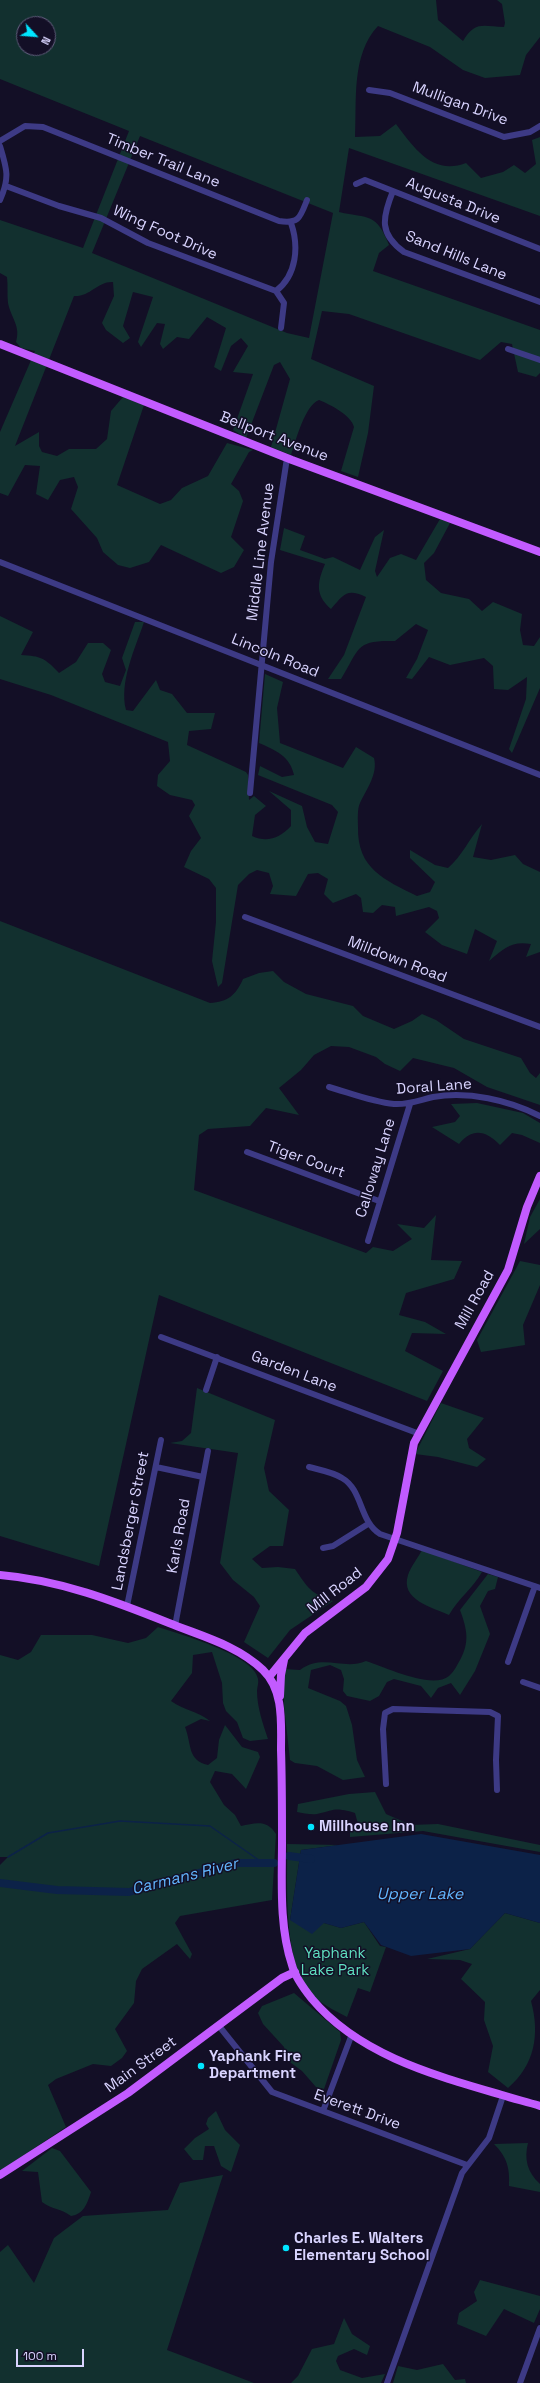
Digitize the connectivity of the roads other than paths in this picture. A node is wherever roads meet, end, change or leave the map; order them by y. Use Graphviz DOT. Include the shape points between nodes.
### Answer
graph roads {
  1 [pos="369,90"];
  2 [pos="540,126"];
  3 [pos="0,141"];
  4 [pos="0,146"];
  5 [pos="356,184"];
  6 [pos="6,186"];
  7 [pos="393,191"];
  8 [pos="0,200"];
  9 [pos="307,200"];
  10 [pos="292,223"];
  11 [pos="540,249"];
  12 [pos="276,291"];
  13 [pos="540,302"];
  14 [pos="281,328"];
  15 [pos="0,344"];
  16 [pos="508,349"];
  17 [pos="540,360"];
  18 [pos="287,458"];
  19 [pos="540,552"];
  20 [pos="0,562"];
  21 [pos="261,665"];
  22 [pos="540,775"];
  23 [pos="250,793"];
  24 [pos="245,917"];
  25 [pos="540,1027"];
  26 [pos="329,1087"];
  27 [pos="410,1104"];
  28 [pos="540,1116"];
  29 [pos="247,1152"];
  30 [pos="540,1176"];
  31 [pos="379,1201"];
  32 [pos="368,1240"];
  33 [pos="161,1337"];
  34 [pos="217,1357"];
  35 [pos="206,1390"];
  36 [pos="418,1434"];
  37 [pos="161,1440"];
  38 [pos="208,1451"];
  39 [pos="156,1467"];
  40 [pos="309,1467"];
  41 [pos="203,1477"];
  42 [pos="368,1524"];
  43 [pos="395,1540"];
  44 [pos="323,1548"];
  45 [pos="0,1575"];
  46 [pos="537,1587"];
  47 [pos="127,1606"];
  48 [pos="175,1626"];
  49 [pos="287,1653"];
  50 [pos="508,1662"];
  51 [pos="269,1677"];
  52 [pos="523,1682"];
  53 [pos="540,1688"];
  54 [pos="279,1703"];
  55 [pos="386,1784"];
  56 [pos="497,1790"];
  57 [pos="295,1972"];
  58 [pos="219,2026"];
  59 [pos="352,2034"];
  60 [pos="504,2096"];
  61 [pos="540,2106"];
  62 [pos="323,2111"];
  63 [pos="467,2165"];
  64 [pos="0,2175"];
  65 [pos="540,2328"];
  66 [pos="387,2383"];
  67 [pos="520,2383"];
  1 -- 2 [label="street, Mulligan Drive" via="390,93 504,137 530,132"];
  3 -- 10 [label="street, Timber Trail Lane" via="25,126 43,128 267,217"];
  4 -- 6 [label="street" via="6,164"];
  5 -- 7 [label="street, Augusta Drive" via="365,180"];
  6 -- 8 [label="street"];
  6 -- 12 [label="street, Wing Foot Drive" via="59,206 101,218 148,243"];
  7 -- 11 [label="street, Augusta Drive"];
  7 -- 13 [label="street, Sand Hills Lane" via="384,217 388,237 394,245 404,252"];
  9 -- 10 [label="street" via="302,214"];
  10 -- 12 [label="street" via="296,240 294,260 285,283"];
  12 -- 14 [label="street" via="284,303"];
  15 -- 18 [label="main road, Bellport Avenue"];
  16 -- 17 [label="street"];
  18 -- 19 [label="main road, Bellport Avenue"];
  18 -- 21 [label="street, Middle Line Avenue" via="271,562"];
  20 -- 21 [label="street, Lincoln Road"];
  21 -- 22 [label="street, Lincoln Road"];
  21 -- 23 [label="street, Middle Line Avenue"];
  24 -- 25 [label="street, Milldown Road"];
  26 -- 27 [label="street, Doral Lane" via="378,1100"];
  27 -- 28 [label="street, Doral Lane" via="434,1097 471,1095 523,1107"];
  27 -- 31 [label="street, Calloway Lane"];
  29 -- 31 [label="street, Tiger Court"];
  30 -- 36 [label="main road, Mill Road" via="527,1207 508,1270"];
  31 -- 32 [label="street, Calloway Lane"];
  33 -- 34 [label="street, Garden Lane"];
  34 -- 35 [label="street"];
  34 -- 36 [label="street, Garden Lane"];
  36 -- 43 [label="main road, Mill Road" via="410,1455"];
  37 -- 39 [label="street, Landsberger Street"];
  38 -- 41 [label="street, Karls Road"];
  39 -- 41 [label="street"];
  39 -- 47 [label="street, Landsberger Street"];
  40 -- 42 [label="street" via="343,1478 354,1490"];
  41 -- 48 [label="street, Karls Road"];
  42 -- 43 [label="street" via="380,1534"];
  42 -- 44 [label="street" via="333,1546"];
  43 -- 46 [label="street"];
  43 -- 49 [label="main road, Mill Road" via="384,1565 366,1587 309,1629"];
  45 -- 47 [label="main road" via="71,1587"];
  46 -- 50 [label="street"];
  47 -- 48 [label="main road"];
  48 -- 51 [label="main road" via="237,1650"];
  49 -- 51 [label="main road, Mill Road"];
  49 -- 54 [label="main road" via="282,1669"];
  51 -- 54 [label="main road"];
  52 -- 53 [label="street"];
  54 -- 57 [label="main road" via="282,1896 287,1947"];
  55 -- 56 [label="street" via="383,1729 385,1713 393,1708 490,1712 498,1716"];
  57 -- 58 [label="main road, Main Street" via="282,1978"];
  57 -- 59 [label="main road" via="317,2004"];
  58 -- 62 [label="street, Everett Drive" via="272,2092"];
  58 -- 64 [label="main road, Main Street" via="128,2093"];
  59 -- 60 [label="main road" via="399,2060"];
  59 -- 62 [label="street"];
  60 -- 61 [label="main road"];
  60 -- 63 [label="street" via="489,2138"];
  62 -- 63 [label="street, Everett Drive"];
  63 -- 66 [label="street" via="462,2172"];
  65 -- 67 [label="street"];
}
